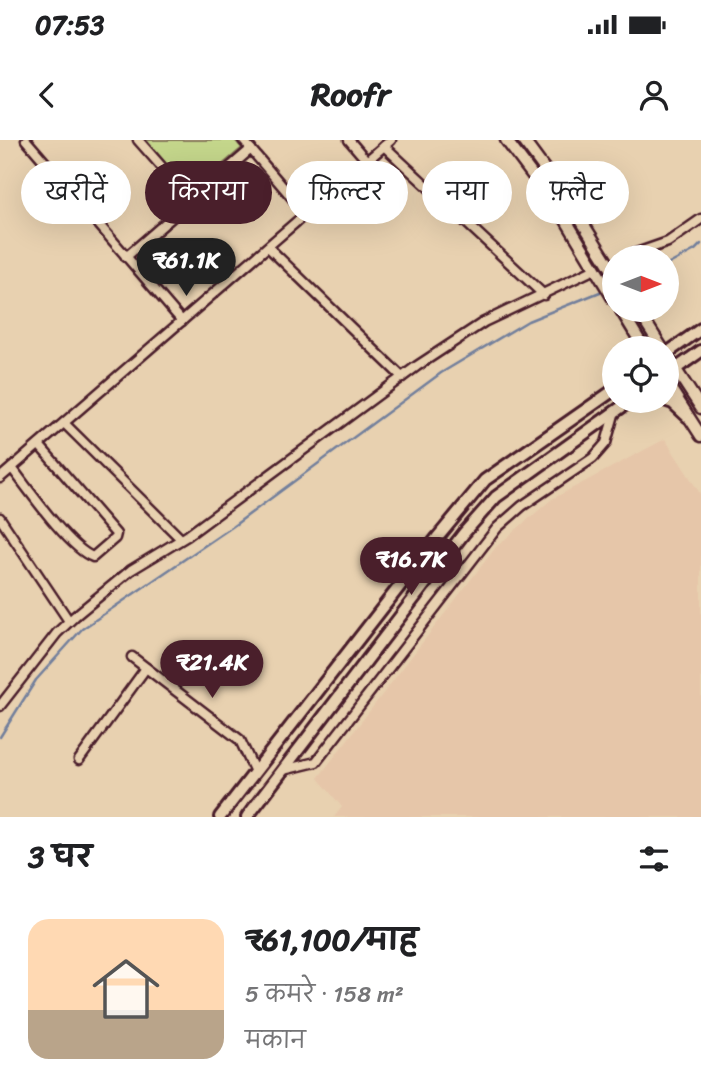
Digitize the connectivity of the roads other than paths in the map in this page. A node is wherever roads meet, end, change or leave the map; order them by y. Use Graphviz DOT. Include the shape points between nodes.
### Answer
graph roads {
  1 [pos="26,140"];
  2 [pos="138,140"];
  3 [pos="243,140"];
  4 [pos="349,140"];
  5 [pos="506,140"];
  6 [pos="523,140"];
  7 [pos="387,143"];
  8 [pos="251,149"];
  9 [pos="156,161"];
  10 [pos="237,161"];
  11 [pos="367,161"];
  12 [pos="286,190"];
  13 [pos="701,219"];
  14 [pos="164,224"];
  15 [pos="294,224"];
  16 [pos="659,245"];
  17 [pos="268,247"];
  18 [pos="602,251"];
  19 [pos="126,257"];
  20 [pos="598,273"];
  21 [pos="602,280"];
  22 [pos="544,295"];
  23 [pos="181,321"];
  24 [pos="701,329"];
  25 [pos="679,345"];
  26 [pos="701,351"];
  27 [pos="679,366"];
  28 [pos="402,377"];
  29 [pos="679,382"];
  30 [pos="602,398"];
  31 [pos="679,402"];
  32 [pos="679,408"];
  33 [pos="701,408"];
  34 [pos="612,413"];
  35 [pos="614,413"];
  36 [pos="688,416"];
  37 [pos="64,423"];
  38 [pos="701,436"];
  39 [pos="39,445"];
  40 [pos="12,468"];
  41 [pos="0,478"];
  42 [pos="0,518"];
  43 [pos="181,540"];
  44 [pos="69,621"];
  45 [pos="132,657"];
  46 [pos="146,668"];
  47 [pos="0,706"];
  48 [pos="79,760"];
  49 [pos="283,770"];
  50 [pos="255,772"];
  51 [pos="220,817"];
  52 [pos="247,817"];
  1 -- 19 [label="street"];
  2 -- 9 [label="street"];
  3 -- 8 [label="street"];
  4 -- 11 [label="street"];
  5 -- 20 [label="street" via="564,217"];
  6 -- 18 [label="street"];
  7 -- 11 [label="street"];
  7 -- 22 [label="street"];
  8 -- 10 [label="street"];
  8 -- 12 [label="street"];
  13 -- 16 [label="street"];
  14 -- 19 [label="street"];
  15 -- 17 [label="street"];
  17 -- 23 [label="street"];
  17 -- 28 [label="street"];
  19 -- 23 [label="street"];
  20 -- 21 [label="street"];
  20 -- 22 [label="street"];
  22 -- 28 [label="street" via="484,322"];
  23 -- 37 [label="street"];
  24 -- 25 [label="main road"];
  26 -- 27 [label="main road"];
  28 -- 43 [label="street"];
  29 -- 33 [label="street"];
  30 -- 50 [label="main road" via="485,480"];
  31 -- 36 [label="street"];
  32 -- 36 [label="main road"];
  34 -- 49 [label="main road" via="496,497"];
  35 -- 49 [label="street" via="606,443 593,458 497,528 316,762"];
  36 -- 38 [label="street"];
  37 -- 39 [label="street"];
  37 -- 43 [label="street"];
  39 -- 40 [label="street"];
  39 -- 40 [label="street" via="116,534 97,554 88,556 69,538"];
  40 -- 41 [label="street"];
  42 -- 44 [label="street"];
  43 -- 44 [label="street" via="131,570"];
  44 -- 47 [label="street"];
  45 -- 46 [label="street"];
  46 -- 48 [label="street"];
  46 -- 50 [label="street" via="240,740"];
  49 -- 52 [label="main road"];
  50 -- 51 [label="main road"];
}
